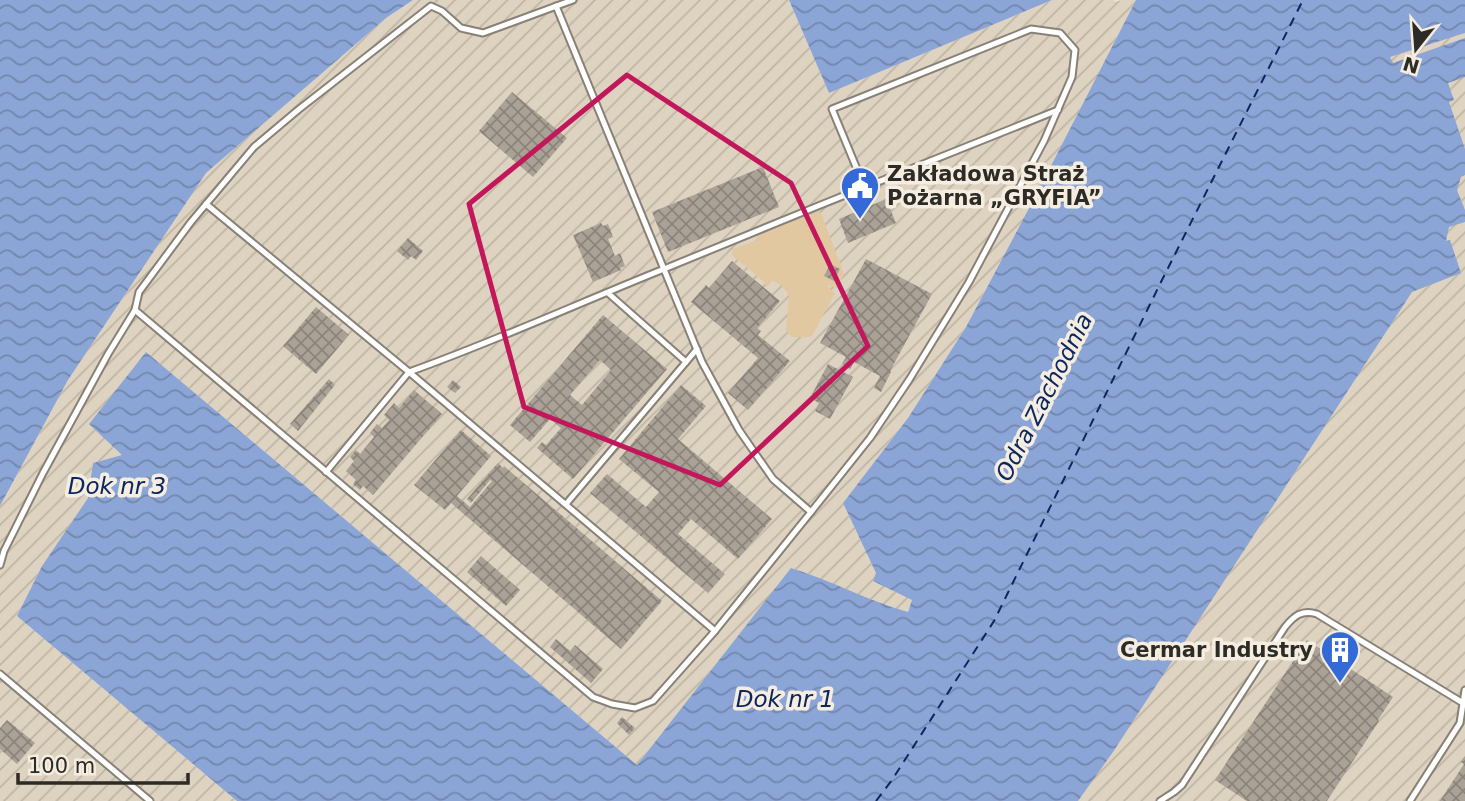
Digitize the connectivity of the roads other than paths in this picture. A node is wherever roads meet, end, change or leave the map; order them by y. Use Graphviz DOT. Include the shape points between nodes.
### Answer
graph roads {
  1 [pos="573,0"];
  2 [pos="556,6"];
  3 [pos="1058,110"];
  4 [pos="863,187"];
  5 [pos="206,204"];
  6 [pos="664,269"];
  7 [pos="608,293"];
  8 [pos="135,310"];
  9 [pos="697,349"];
  10 [pos="686,362"];
  11 [pos="409,372"];
  12 [pos="326,472"];
  13 [pos="566,504"];
  14 [pos="811,512"];
  15 [pos="0,565"];
  16 [pos="715,631"];
  17 [pos="0,674"];
  18 [pos="1465,690"];
  19 [pos="1463,704"];
  20 [pos="150,801"];
  21 [pos="1160,801"];
  22 [pos="1410,801"];
  1 -- 2 [label="lane"];
  2 -- 5 [label="lane" via="483,33 461,28 431,6 254,147"];
  2 -- 6 [label="lane"];
  3 -- 4 [label="lane"];
  3 -- 4 [label="lane" via="1072,77 1075,50 1060,33 1031,29 832,109"];
  3 -- 14 [label="lane" via="969,282 909,380"];
  4 -- 6 [label="lane"];
  5 -- 8 [label="lane" via="139,292"];
  5 -- 11 [label="lane"];
  6 -- 7 [label="lane"];
  6 -- 9 [label="lane"];
  7 -- 10 [label="lane"];
  7 -- 11 [label="lane"];
  8 -- 12 [label="lane"];
  8 -- 15 [label="lane" via="43,473"];
  9 -- 10 [label="lane"];
  9 -- 14 [label="lane" via="739,430 773,479"];
  10 -- 13 [label="lane"];
  11 -- 12 [label="lane"];
  11 -- 13 [label="lane"];
  12 -- 16 [label="lane" via="593,696 612,704 635,708 653,701"];
  13 -- 16 [label="lane"];
  14 -- 16 [label="lane"];
  17 -- 20 [label="lane"];
  18 -- 19 [label="lane"];
  19 -- 21 [label="lane" via="1317,614 1302,612 1285,627 1182,785"];
  19 -- 22 [label="lane" via="1460,723"];
}
